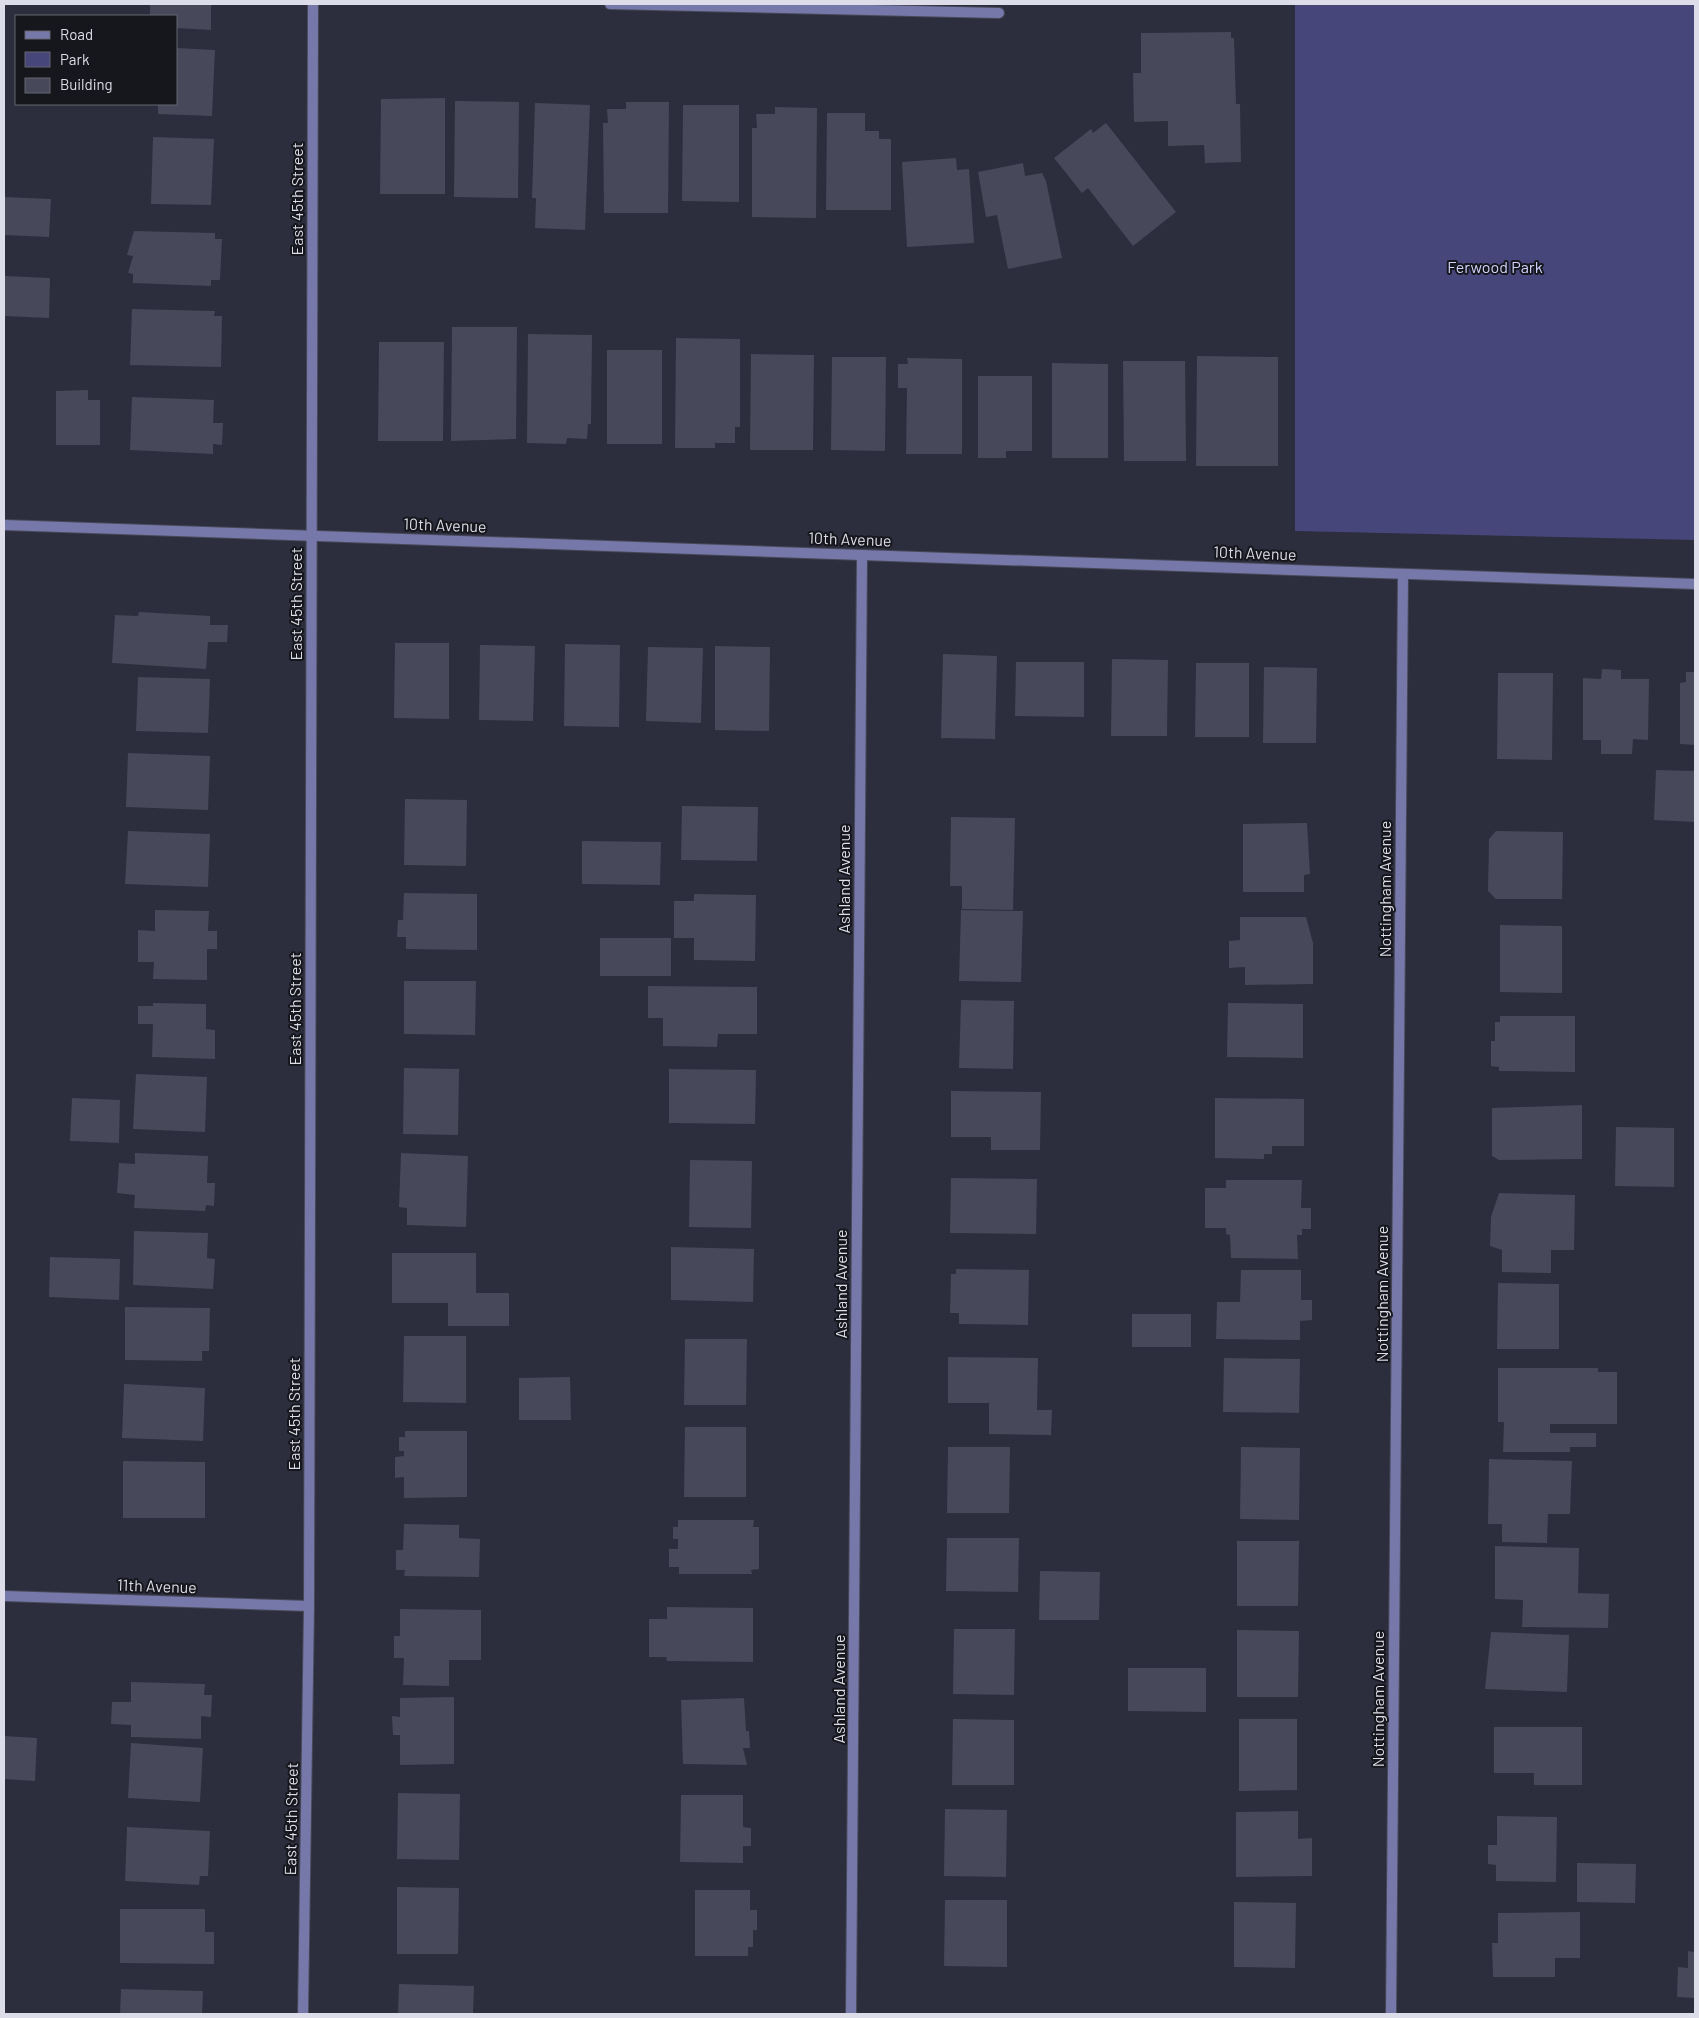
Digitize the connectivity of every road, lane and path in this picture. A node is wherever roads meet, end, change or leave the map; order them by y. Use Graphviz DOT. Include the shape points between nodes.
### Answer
graph roads {
  1 [pos="312,4"];
  2 [pos="610,4"];
  3 [pos="999,13"];
  4 [pos="4,525"];
  5 [pos="312,536"];
  6 [pos="862,555"];
  7 [pos="1403,574"];
  8 [pos="1695,584"];
  9 [pos="4,1596"];
  10 [pos="309,1606"];
  11 [pos="303,2014"];
  12 [pos="851,2014"];
  13 [pos="1391,2014"];
  1 -- 5 [label="street, East 45th Street"];
  2 -- 3 [label="street"];
  4 -- 5 [label="street, 10th Avenue"];
  5 -- 6 [label="street, 10th Avenue"];
  5 -- 10 [label="street, East 45th Street"];
  6 -- 7 [label="street, 10th Avenue"];
  6 -- 12 [label="street, Ashland Avenue"];
  7 -- 8 [label="street, 10th Avenue"];
  7 -- 13 [label="street, Nottingham Avenue"];
  9 -- 10 [label="street, 11th Avenue"];
  10 -- 11 [label="street, East 45th Street"];
}
